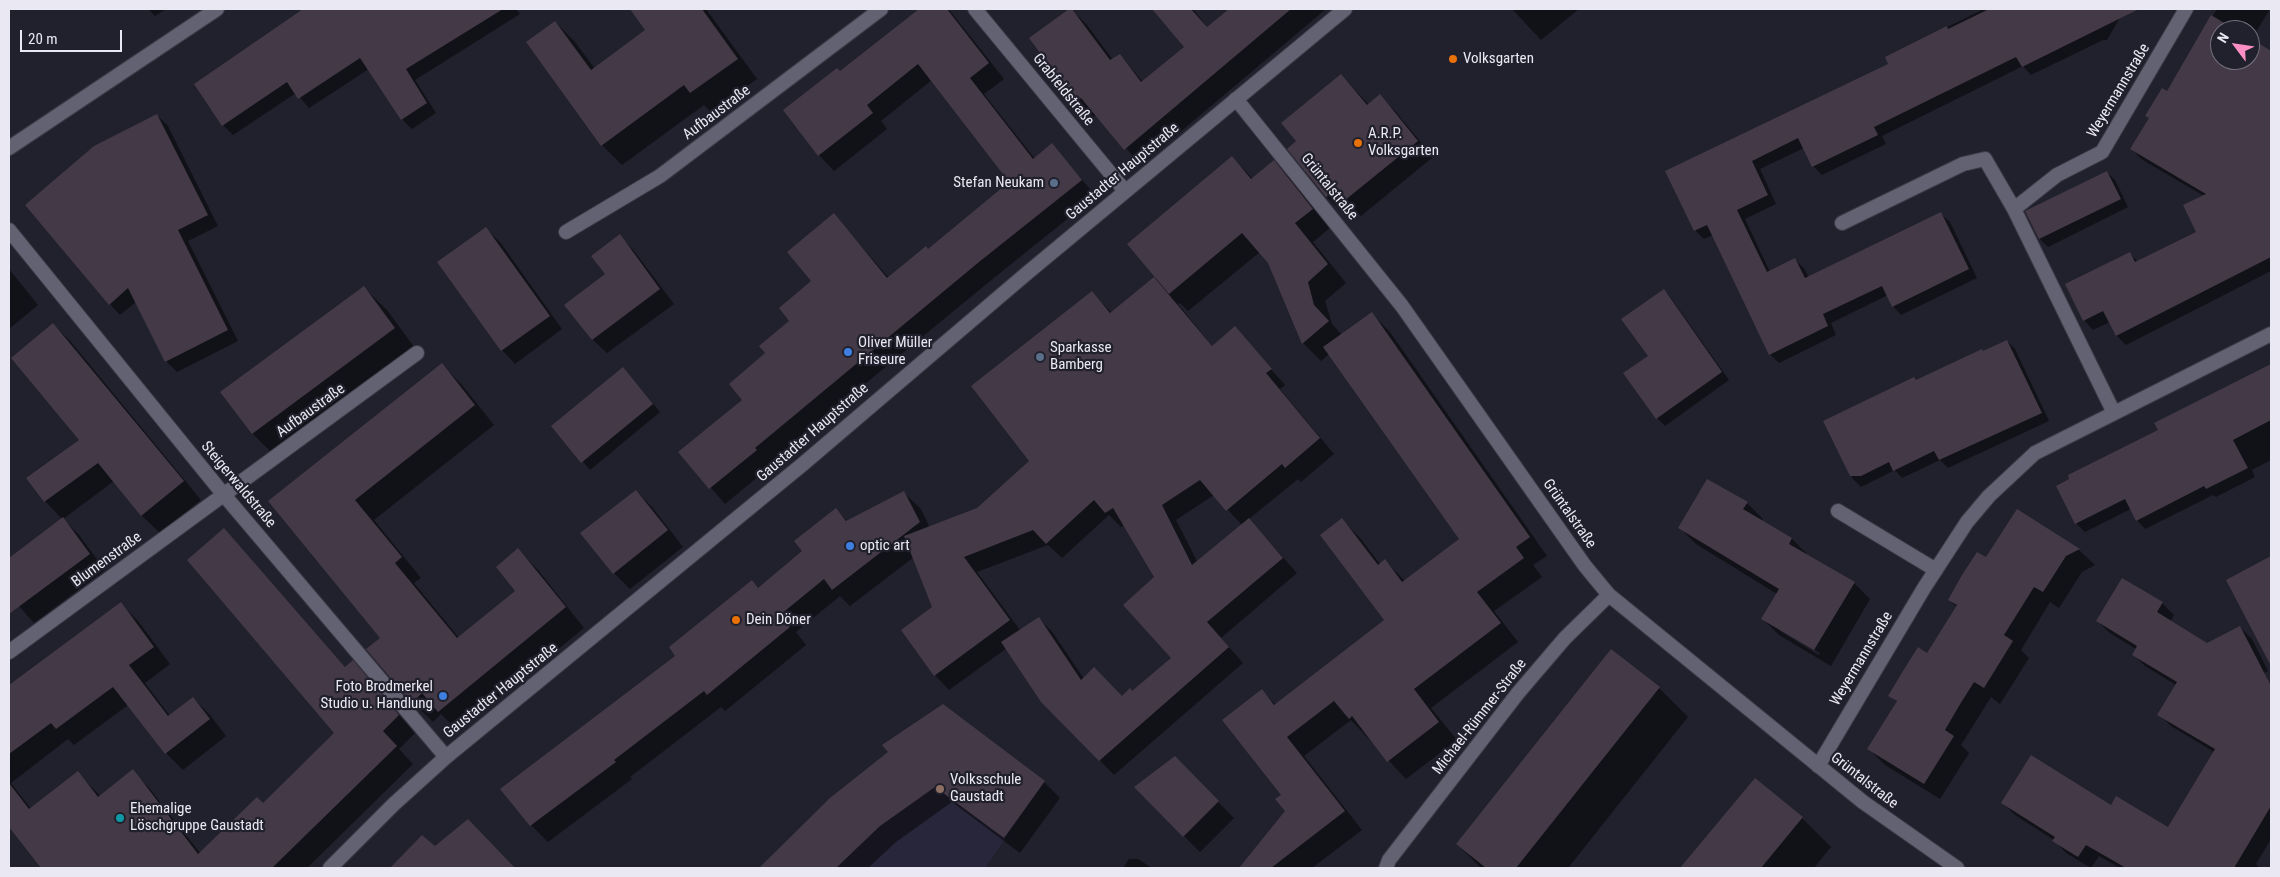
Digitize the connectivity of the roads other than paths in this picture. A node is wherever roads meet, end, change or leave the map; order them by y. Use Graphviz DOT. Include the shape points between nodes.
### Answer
graph roads {
  1 [pos="216,9"];
  2 [pos="880,9"];
  3 [pos="975,9"];
  4 [pos="1345,9"];
  5 [pos="2186,9"];
  6 [pos="1236,99"];
  7 [pos="9,148"];
  8 [pos="1125,191"];
  9 [pos="2014,209"];
  10 [pos="1842,223"];
  11 [pos="9,230"];
  12 [pos="566,232"];
  13 [pos="2271,334"];
  14 [pos="417,353"];
  15 [pos="2114,413"];
  16 [pos="224,495"];
  17 [pos="1838,511"];
  18 [pos="1936,570"];
  19 [pos="1609,595"];
  20 [pos="9,652"];
  21 [pos="446,757"];
  22 [pos="1818,766"];
  23 [pos="330,868"];
  24 [pos="1386,868"];
  25 [pos="1957,868"];
  1 -- 7 [label="street"];
  2 -- 12 [label="street, Aufbaustraße" via="660,176"];
  3 -- 8 [label="street, Grabfeldstraße"];
  4 -- 6 [label="street, Gaustadter Hauptstraße"];
  5 -- 9 [label="street, Weyermannstraße" via="2102,152 2057,175"];
  6 -- 8 [label="street, Gaustadter Hauptstraße"];
  6 -- 19 [label="street, Grüntalstraße" via="1402,306 1585,566"];
  8 -- 21 [label="street, Gaustadter Hauptstraße" via="803,464"];
  9 -- 10 [label="street" via="1985,159 1963,164"];
  9 -- 15 [label="street"];
  11 -- 16 [label="street, Steigerwaldstraße"];
  13 -- 15 [label="street, Weyermannstraße"];
  14 -- 16 [label="street, Aufbaustraße"];
  15 -- 18 [label="street, Weyermannstraße" via="2035,453 1988,496"];
  16 -- 20 [label="street, Blumenstraße"];
  16 -- 21 [label="street, Steigerwaldstraße"];
  17 -- 18 [label="street"];
  18 -- 22 [label="street, Weyermannstraße"];
  19 -- 22 [label="street, Grüntalstraße"];
  19 -- 24 [label="street, Michael-Rümmer-Straße" via="1565,638 1518,693"];
  21 -- 23 [label="street, Gaustadter Hauptstraße"];
  22 -- 25 [label="street, Grüntalstraße" via="1884,818"];
}
